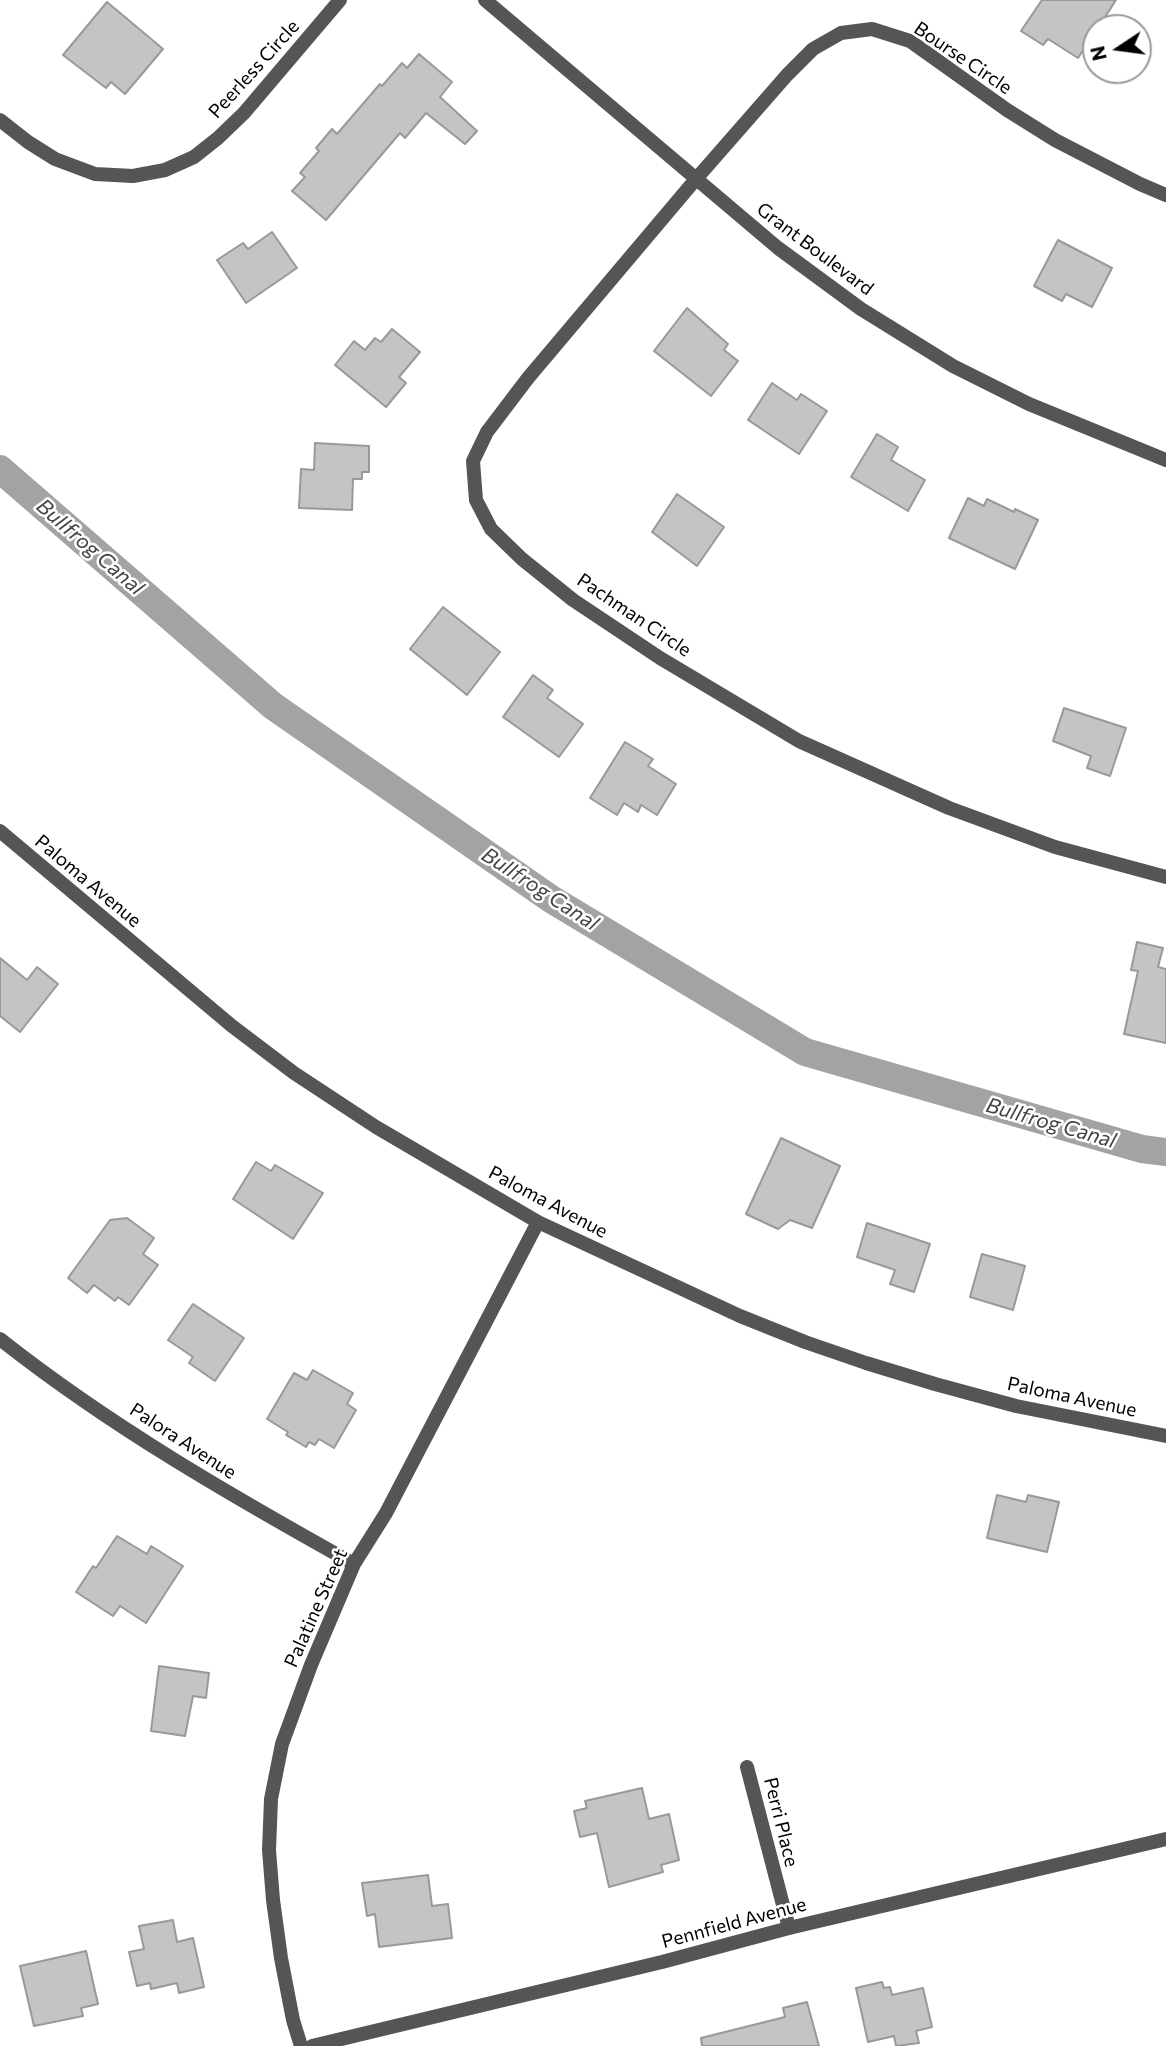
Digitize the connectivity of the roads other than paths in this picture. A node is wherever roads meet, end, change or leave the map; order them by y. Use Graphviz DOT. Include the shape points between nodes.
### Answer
graph roads {
  1 [pos="340,0"];
  2 [pos="485,0"];
  3 [pos="0,120"];
  4 [pos="696,179"];
  5 [pos="1166,195"];
  6 [pos="1166,460"];
  7 [pos="0,831"];
  8 [pos="1166,877"];
  9 [pos="538,1222"];
  10 [pos="0,1339"];
  11 [pos="1166,1436"];
  12 [pos="354,1564"];
  13 [pos="747,1767"];
  14 [pos="1166,1839"];
  15 [pos="789,1928"];
  16 [pos="301,2046"];
  17 [pos="312,2046"];
  1 -- 3 [label="street, Peerless Circle" via="244,113 194,157 165,170 133,176 95,174 55,159"];
  2 -- 4 [label="street, Grant Boulevard"];
  4 -- 5 [label="street, Bourse Circle" via="813,49 841,33 872,29 910,41 1055,140"];
  4 -- 6 [label="street, Grant Boulevard" via="818,279 953,366 1029,404"];
  4 -- 8 [label="street, Pachman Circle" via="487,432 473,461 476,500 491,529 522,559 613,628 799,741 948,808 1055,847"];
  7 -- 9 [label="street, Paloma Avenue" via="294,1073 376,1128"];
  9 -- 11 [label="street, Paloma Avenue" via="740,1317 866,1363 1016,1406"];
  9 -- 12 [label="street, Palatine Street" via="386,1513"];
  10 -- 12 [label="street, Palora Avenue" via="186,1468"];
  12 -- 16 [label="street, Palatine Street" via="282,1744 271,1799 273,1900"];
  13 -- 15 [label="street, Perri Place"];
  14 -- 15 [label="street, Pennfield Avenue"];
  15 -- 17 [label="street, Pennfield Avenue"];
}
